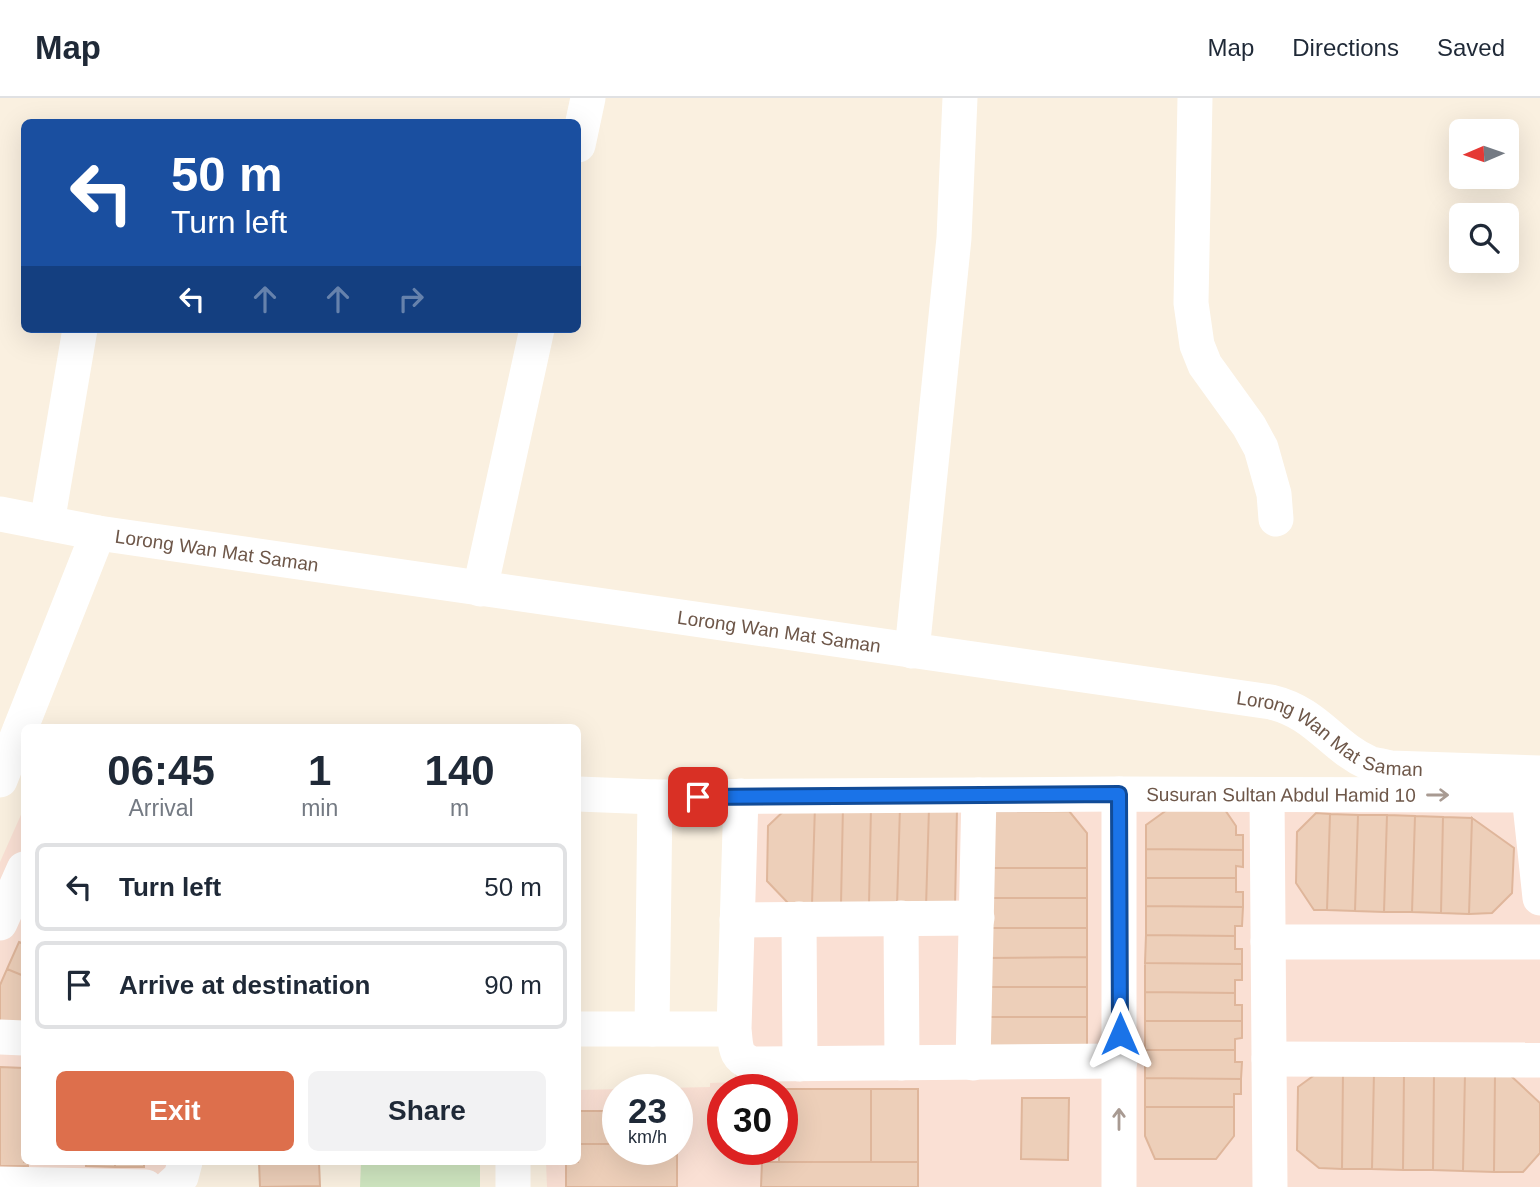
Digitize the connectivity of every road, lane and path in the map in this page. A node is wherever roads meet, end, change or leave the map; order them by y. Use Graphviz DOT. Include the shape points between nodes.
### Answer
graph roads {
  1 [pos="588,98"];
  2 [pos="960,98"];
  3 [pos="1195,98"];
  4 [pos="581,131"];
  5 [pos="79,333"];
  6 [pos="536,333"];
  7 [pos="0,514"];
  8 [pos="1276,519"];
  9 [pos="47,523"];
  10 [pos="98,533"];
  11 [pos="480,589"];
  12 [pos="912,651"];
  13 [pos="22,724"];
  14 [pos="21,727"];
  15 [pos="0,780"];
  16 [pos="1536,787"];
  17 [pos="581,794"];
  18 [pos="1119,794"];
  19 [pos="1267,794"];
  20 [pos="979,795"];
  21 [pos="741,796"];
  22 [pos="656,797"];
  23 [pos="21,876"];
  24 [pos="1540,898"];
  25 [pos="901,918"];
  26 [pos="977,918"];
  27 [pos="799,919"];
  28 [pos="737,920"];
  29 [pos="0,923"];
  30 [pos="1268,942"];
  31 [pos="1540,942"];
  32 [pos="581,1029"];
  33 [pos="652,1029"];
  34 [pos="724,1029"];
  35 [pos="0,1037"];
  36 [pos="21,1038"];
  37 [pos="1269,1059"];
  38 [pos="1540,1060"];
  39 [pos="1120,1061"];
  40 [pos="902,1063"];
  41 [pos="972,1063"];
  42 [pos="800,1064"];
  43 [pos="185,1165"];
  44 [pos="513,1165"];
  45 [pos="0,1184"];
  46 [pos="146,1187"];
  47 [pos="170,1187"];
  48 [pos="513,1187"];
  49 [pos="1119,1187"];
  50 [pos="1269,1187"];
  1 -- 4 [label="street"];
  2 -- 12 [label="street" via="954,239"];
  3 -- 8 [label="street" via="1193,325 1205,365 1261,448"];
  5 -- 9 [label="street"];
  6 -- 11 [label="street"];
  7 -- 9 [label="street, Lorong Wan Mat Saman"];
  9 -- 10 [label="street, Lorong Wan Mat Saman"];
  10 -- 11 [label="street, Lorong Wan Mat Saman"];
  10 -- 13 [label="street"];
  11 -- 12 [label="street, Lorong Wan Mat Saman"];
  12 -- 16 [label="street, Lorong Wan Mat Saman" via="1280,704 1306,715 1369,763"];
  14 -- 15 [label="street"];
  19 -- 16 [label="street, Susuran Sultan Abdul Hamid 10, one-way"];
  16 -- 24 [label="street"];
  17 -- 22 [label="street"];
  18 -- 19 [label="street, Susuran Sultan Abdul Hamid 10"];
  18 -- 20 [label="street"];
  18 -- 39 [label="street, Susuran Sultan Abdul Hamid 10"];
  19 -- 30 [label="street"];
  20 -- 21 [label="street"];
  20 -- 26 [label="street"];
  21 -- 22 [label="street"];
  21 -- 28 [label="street"];
  22 -- 33 [label="street"];
  23 -- 29 [label="street"];
  25 -- 26 [label="street"];
  25 -- 27 [label="street"];
  25 -- 40 [label="street"];
  26 -- 41 [label="street"];
  27 -- 28 [label="street"];
  27 -- 42 [label="street"];
  28 -- 42 [label="street" via="737,1051 742,1060 753,1064"];
  30 -- 31 [label="street"];
  30 -- 37 [label="street"];
  32 -- 33 [label="street"];
  33 -- 34 [label="street"];
  35 -- 36 [label="street"];
  37 -- 38 [label="street"];
  37 -- 50 [label="street"];
  39 -- 41 [label="street"];
  49 -- 39 [label="street, Susuran Sultan Abdul Hamid 10, one-way"];
  40 -- 41 [label="street"];
  40 -- 42 [label="street"];
  43 -- 47 [label="street"];
  44 -- 48 [label="street"];
  45 -- 46 [label="street"];
}
